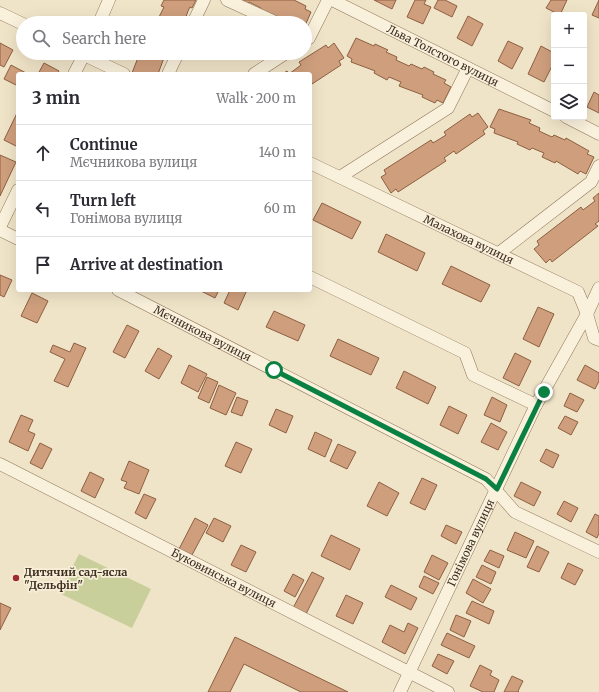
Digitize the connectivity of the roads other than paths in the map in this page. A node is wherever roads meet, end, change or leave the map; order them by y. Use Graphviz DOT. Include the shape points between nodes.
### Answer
graph roads {
  1 [pos="109,0"];
  2 [pos="204,0"];
  3 [pos="227,0"];
  4 [pos="328,0"];
  5 [pos="332,0"];
  6 [pos="0,13"];
  7 [pos="102,16"];
  8 [pos="196,16"];
  9 [pos="261,16"];
  10 [pos="16,21"];
  11 [pos="312,28"];
  12 [pos="80,60"];
  13 [pos="95,60"];
  14 [pos="175,60"];
  15 [pos="275,60"];
  16 [pos="468,68"];
  17 [pos="75,72"];
  18 [pos="120,72"];
  19 [pos="169,72"];
  20 [pos="257,72"];
  21 [pos="551,110"];
  22 [pos="572,120"];
  23 [pos="599,134"];
  24 [pos="312,164"];
  25 [pos="599,166"];
  26 [pos="340,177"];
  27 [pos="16,194"];
  28 [pos="0,228"];
  29 [pos="16,238"];
  30 [pos="499,253"];
  31 [pos="312,278"];
  32 [pos="599,288"];
  33 [pos="122,292"];
  34 [pos="587,314"];
  35 [pos="599,340"];
  36 [pos="536,405"];
  37 [pos="0,464"];
  38 [pos="497,489"];
  39 [pos="599,552"];
  40 [pos="410,672"];
  41 [pos="400,692"];
  42 [pos="448,692"];
  1 -- 7 [label="street"];
  2 -- 8 [label="street"];
  3 -- 9 [label="street"];
  4 -- 11 [label="street"];
  5 -- 16 [label="street, Льва Толстого вулиця"];
  6 -- 10 [label="street"];
  12 -- 17 [label="street"];
  13 -- 18 [label="street"];
  14 -- 19 [label="street"];
  15 -- 20 [label="street"];
  16 -- 21 [label="street, Льва Толстого вулиця"];
  16 -- 26 [label="street" via="448,108"];
  22 -- 23 [label="street"];
  24 -- 26 [label="street, Малахова вулиця"];
  25 -- 30 [label="street" via="591,182"];
  26 -- 30 [label="street, Малахова вулиця"];
  27 -- 28 [label="street"];
  28 -- 29 [label="street"];
  30 -- 34 [label="street, Малахова вулиця" via="578,292"];
  31 -- 36 [label="street" via="465,353 472,375"];
  32 -- 34 [label="street, Гонімова вулиця"];
  33 -- 38 [label="street, Мєчникова вулиця" via="486,479"];
  34 -- 35 [label="street, Малахова вулиця" via="594,338"];
  34 -- 36 [label="street, Гонімова вулиця"];
  36 -- 38 [label="street, Гонімова вулиця"];
  37 -- 40 [label="street, Буковинська вулиця"];
  38 -- 39 [label="street, Мєчникова вулиця" via="515,512"];
  38 -- 40 [label="street, Гонімова вулиця"];
  40 -- 41 [label="street, Гонімова вулиця"];
  40 -- 42 [label="street, Буковинська вулиця"];
}
